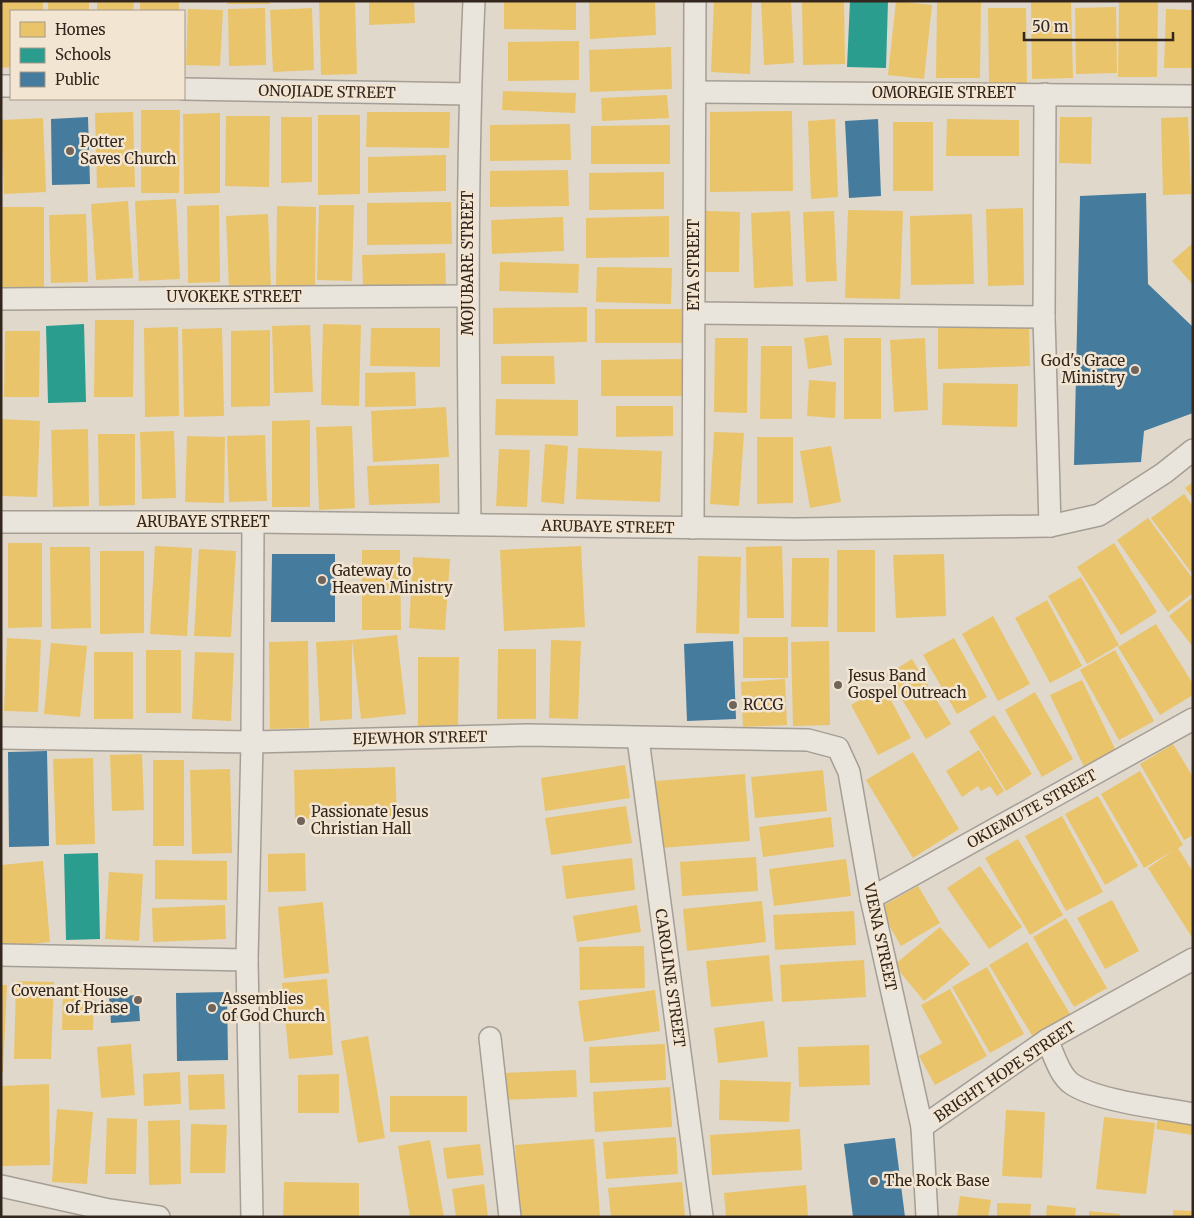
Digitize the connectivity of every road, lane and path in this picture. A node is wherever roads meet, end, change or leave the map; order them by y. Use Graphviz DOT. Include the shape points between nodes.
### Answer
graph roads {
  1 [pos="474,1"];
  2 [pos="695,1"];
  3 [pos="185,89"];
  4 [pos="695,92"];
  5 [pos="470,94"];
  6 [pos="1045,94"];
  7 [pos="1193,96"];
  8 [pos="468,296"];
  9 [pos="1,299"];
  10 [pos="694,312"];
  11 [pos="1044,317"];
  12 [pos="1193,450"];
  13 [pos="1,522"];
  14 [pos="253,522"];
  15 [pos="470,524"];
  16 [pos="1050,526"];
  17 [pos="693,528"];
  18 [pos="1193,719"];
  19 [pos="1,738"];
  20 [pos="638,739"];
  21 [pos="252,742"];
  22 [pos="838,748"];
  23 [pos="870,898"];
  24 [pos="1,955"];
  25 [pos="1193,959"];
  26 [pos="247,960"];
  27 [pos="490,1038"];
  28 [pos="1047,1040"];
  29 [pos="1193,1114"];
  30 [pos="922,1127"];
  31 [pos="1,1186"];
  32 [pos="159,1217"];
  33 [pos="252,1217"];
  34 [pos="510,1217"];
  35 [pos="702,1217"];
  36 [pos="927,1217"];
  1 -- 5 [label="street, MOJUBARE STREET"];
  2 -- 4 [label="street, ETA STREET"];
  3 -- 5 [label="street, ONOJIADE STREET"];
  4 -- 6 [label="street, OMOREGIE STREET"];
  4 -- 10 [label="street, ETA STREET"];
  5 -- 8 [label="street, MOJUBARE STREET"];
  6 -- 7 [label="street, OMOREGIE STREET"];
  6 -- 11 [label="street"];
  8 -- 9 [label="street, UVOKEKE STREET"];
  8 -- 15 [label="street, MOJUBARE STREET"];
  10 -- 11 [label="street"];
  10 -- 17 [label="street, ETA STREET"];
  11 -- 16 [label="street"];
  12 -- 16 [label="street, ARUBAYE STREET" via="1164,473 1098,515"];
  13 -- 14 [label="street, ARUBAYE STREET"];
  14 -- 15 [label="street, ARUBAYE STREET"];
  14 -- 21 [label="street"];
  15 -- 17 [label="street, ARUBAYE STREET"];
  16 -- 17 [label="street, ARUBAYE STREET"];
  18 -- 23 [label="street, OKIEMUTE STREET"];
  19 -- 21 [label="street, EJEWHOR STREET"];
  20 -- 21 [label="street, EJEWHOR STREET" via="528,736"];
  20 -- 22 [label="street, EJEWHOR STREET" via="808,740"];
  20 -- 35 [label="street, CAROLINE STREET"];
  21 -- 26 [label="street"];
  22 -- 23 [label="street, VIENA STREET" via="849,772"];
  23 -- 30 [label="street, VIENA STREET"];
  24 -- 26 [label="street"];
  25 -- 28 [label="street, BRIGHT HOPE STREET"];
  26 -- 33 [label="street"];
  27 -- 34 [label="street"];
  28 -- 29 [label="street" via="1063,1074 1072,1084 1100,1095"];
  28 -- 30 [label="street, BRIGHT HOPE STREET"];
  30 -- 36 [label="street, BRIGHT HOPE STREET"];
  31 -- 32 [label="street" via="109,1210"];
}
